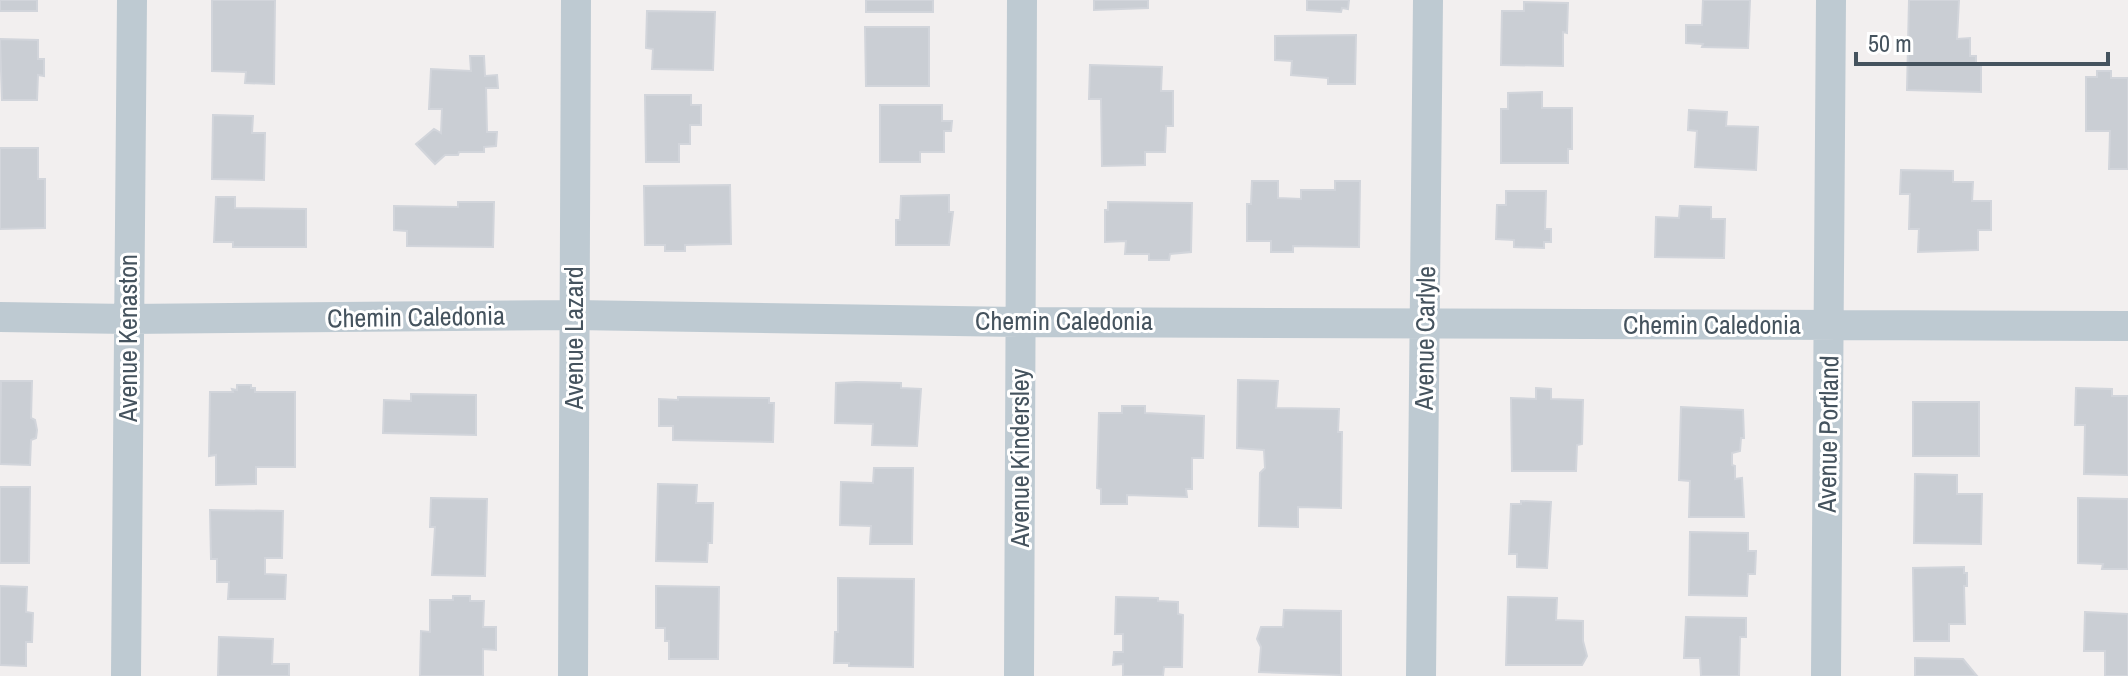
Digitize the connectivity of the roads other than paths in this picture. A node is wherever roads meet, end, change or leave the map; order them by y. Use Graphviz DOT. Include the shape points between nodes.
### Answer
graph roads {
  1 [pos="132,0"];
  2 [pos="576,0"];
  3 [pos="1022,0"];
  4 [pos="1428,0"];
  5 [pos="1831,0"];
  6 [pos="574,315"];
  7 [pos="0,317"];
  8 [pos="128,319"];
  9 [pos="1021,322"];
  10 [pos="1425,322"];
  11 [pos="1829,326"];
  12 [pos="2128,326"];
  13 [pos="126,676"];
  14 [pos="573,676"];
  15 [pos="1019,676"];
  16 [pos="1421,676"];
  17 [pos="1826,676"];
  1 -- 8 [label="street, Avenue Kenaston"];
  2 -- 6 [label="street, Avenue Lazard"];
  3 -- 9 [label="street, Avenue Kindersley"];
  4 -- 10 [label="street, Avenue Carlyle"];
  5 -- 11 [label="street, Avenue Portland"];
  6 -- 8 [label="street, Chemin Caledonia"];
  6 -- 9 [label="street, Chemin Caledonia"];
  6 -- 14 [label="street, Avenue Lazard"];
  7 -- 8 [label="street, Chemin Caledonia"];
  8 -- 13 [label="street, Avenue Kenaston"];
  9 -- 10 [label="street, Chemin Caledonia"];
  9 -- 15 [label="street, Avenue Kindersley"];
  10 -- 11 [label="street, Chemin Caledonia"];
  10 -- 16 [label="street, Avenue Carlyle"];
  11 -- 12 [label="street, Chemin Caledonia"];
  11 -- 17 [label="street, Avenue Portland"];
}
